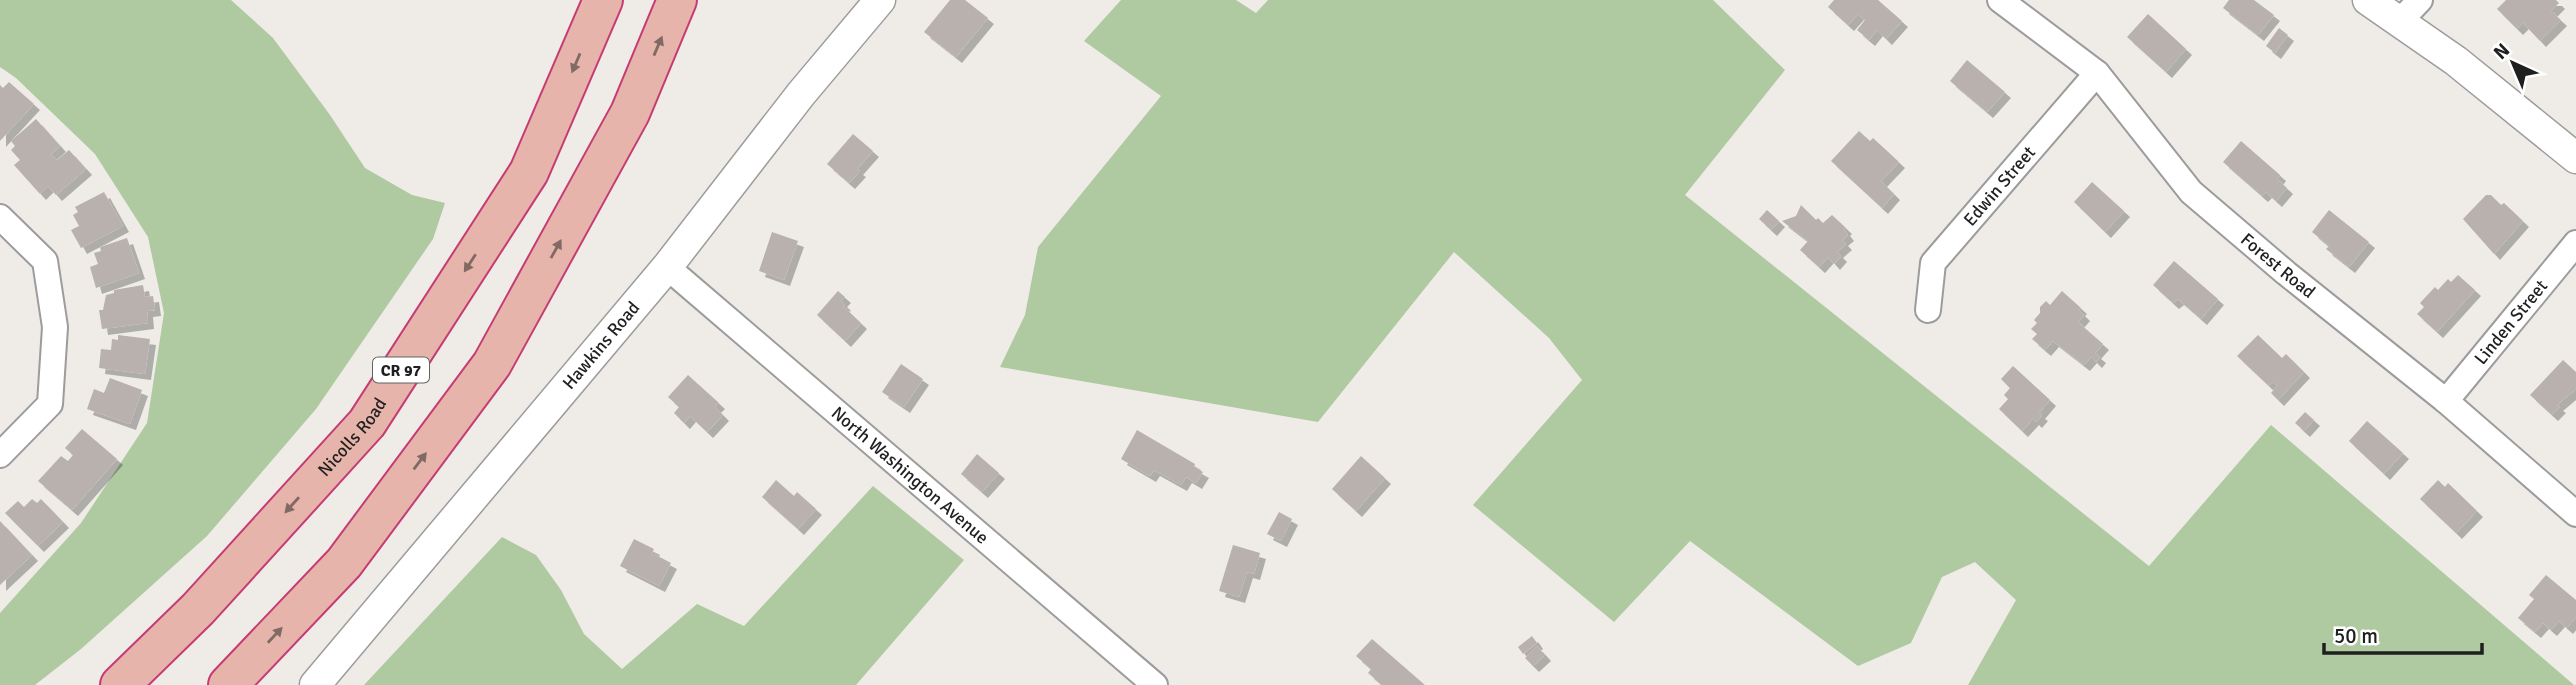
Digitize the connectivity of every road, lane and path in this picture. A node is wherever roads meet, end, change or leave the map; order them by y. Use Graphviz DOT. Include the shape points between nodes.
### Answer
graph roads {
  1 [pos="677,0"];
  2 [pos="880,0"];
  3 [pos="2000,0"];
  4 [pos="2368,0"];
  5 [pos="2420,0"];
  6 [pos="600,4"];
  7 [pos="2399,22"];
  8 [pos="2097,73"];
  9 [pos="2576,158"];
  10 [pos="0,217"];
  11 [pos="2576,243"];
  12 [pos="667,267"];
  13 [pos="1928,310"];
  14 [pos="2446,401"];
  15 [pos="0,455"];
  16 [pos="2576,514"];
  17 [pos="120,685"];
  18 [pos="228,685"];
  19 [pos="315,685"];
  20 [pos="1155,685"];
  18 -- 1 [label="highway, one-way" via="344,563 492,364 630,113"];
  2 -- 12 [label="street, Hawkins Road"];
  3 -- 8 [label="street, Forest Road"];
  4 -- 7 [label="street"];
  5 -- 7 [label="street"];
  6 -- 17 [label="highway, Nicolls Road / CR 97, one-way" via="528,172 367,423 198,609"];
  7 -- 9 [label="street" via="2456,61"];
  8 -- 13 [label="street, Edwin Street" via="1933,262"];
  8 -- 14 [label="street, Forest Road" via="2190,192"];
  10 -- 15 [label="street" via="45,261 55,327 50,404"];
  11 -- 14 [label="street, Linden Street"];
  12 -- 19 [label="street, Hawkins Road"];
  12 -- 20 [label="street, North Washington Avenue"];
  14 -- 16 [label="street, Forest Road"];
}
